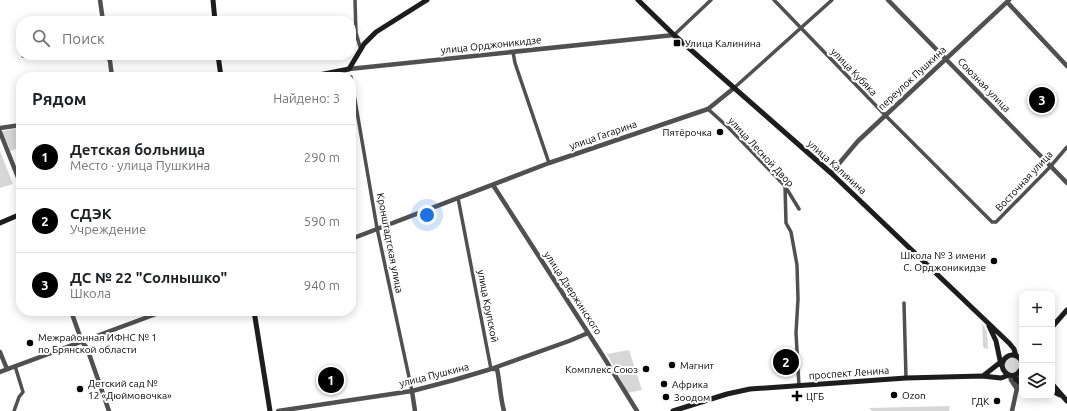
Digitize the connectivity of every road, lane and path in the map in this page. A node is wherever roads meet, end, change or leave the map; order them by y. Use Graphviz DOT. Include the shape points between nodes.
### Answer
graph roads {
  1 [pos="100,0"];
  2 [pos="213,0"];
  3 [pos="355,0"];
  4 [pos="427,0"];
  5 [pos="638,0"];
  6 [pos="712,0"];
  7 [pos="774,0"];
  8 [pos="832,0"];
  9 [pos="888,0"];
  10 [pos="1007,1"];
  11 [pos="102,16"];
  12 [pos="215,16"];
  13 [pos="355,16"];
  14 [pos="801,28"];
  15 [pos="356,32"];
  16 [pos="674,35"];
  17 [pos="361,50"];
  18 [pos="513,52"];
  19 [pos="356,59"];
  20 [pos="946,59"];
  21 [pos="110,60"];
  22 [pos="219,60"];
  23 [pos="356,60"];
  24 [pos="1067,66"];
  25 [pos="349,70"];
  26 [pos="111,72"];
  27 [pos="220,72"];
  28 [pos="338,72"];
  29 [pos="734,88"];
  30 [pos="356,106"];
  31 [pos="708,109"];
  32 [pos="886,116"];
  33 [pos="16,126"];
  34 [pos="0,128"];
  35 [pos="0,132"];
  36 [pos="1067,147"];
  37 [pos="549,163"];
  38 [pos="1050,167"];
  39 [pos="16,172"];
  40 [pos="831,173"];
  41 [pos="1067,183"];
  42 [pos="493,185"];
  43 [pos="785,186"];
  44 [pos="458,198"];
  45 [pos="799,209"];
  46 [pos="16,216"];
  47 [pos="992,222"];
  48 [pos="0,223"];
  49 [pos="377,228"];
  50 [pos="356,237"];
  51 [pos="904,303"];
  52 [pos="1067,310"];
  53 [pos="73,316"];
  54 [pos="151,316"];
  55 [pos="255,316"];
  56 [pos="986,322"];
  57 [pos="1055,324"];
  58 [pos="588,332"];
  59 [pos="82,342"];
  60 [pos="0,352"];
  61 [pos="1019,359"];
  62 [pos="1002,364"];
  63 [pos="15,366"];
  64 [pos="7,369"];
  65 [pos="490,369"];
  66 [pos="0,372"];
  67 [pos="1019,372"];
  68 [pos="1011,375"];
  69 [pos="982,376"];
  70 [pos="906,378"];
  71 [pos="1019,382"];
  72 [pos="1019,385"];
  73 [pos="799,386"];
  74 [pos="1055,388"];
  75 [pos="1017,390"];
  76 [pos="412,391"];
  77 [pos="1055,393"];
  78 [pos="1061,396"];
  79 [pos="1067,401"];
  80 [pos="14,411"];
  81 [pos="109,411"];
  82 [pos="270,411"];
  83 [pos="278,411"];
  84 [pos="415,411"];
  85 [pos="504,411"];
  86 [pos="637,411"];
  87 [pos="673,411"];
  88 [pos="1012,411"];
  1 -- 11 [label="street"];
  2 -- 12 [label="main road"];
  3 -- 13 [label="street"];
  4 -- 17 [label="main road" via="376,32"];
  5 -- 16 [label="main road, улица Калинина"];
  6 -- 16 [label="street"];
  7 -- 14 [label="street, улица Кубяка"];
  8 -- 14 [label="street, улица Гагарина"];
  9 -- 20 [label="street, Союзная улица"];
  10 -- 20 [label="street, переулок Пушкина"];
  10 -- 24 [label="street"];
  14 -- 29 [label="street, улица Гагарина"];
  14 -- 32 [label="street, улица Кубяка"];
  15 -- 17 [label="street"];
  16 -- 18 [label="street, улица Орджоникидзе"];
  16 -- 29 [label="main road, улица Калинина"];
  17 -- 19 [label="main road"];
  18 -- 25 [label="street, улица Орджоникидзе"];
  18 -- 37 [label="street"];
  20 -- 32 [label="street, переулок Пушкина"];
  20 -- 38 [label="street, Союзная улица"];
  21 -- 26 [label="street"];
  22 -- 27 [label="main road"];
  23 -- 25 [label="main road"];
  25 -- 28 [label="main road, улица Орджоникидзе"];
  29 -- 31 [label="street, улица Гагарина"];
  29 -- 40 [label="main road, улица Калинина"];
  30 -- 49 [label="street, Кронштадтская улица"];
  31 -- 37 [label="street, улица Гагарина"];
  31 -- 43 [label="street, улица Лесной Двор"];
  32 -- 40 [label="street, переулок Пушкина" via="858,141"];
  32 -- 47 [label="street, улица Кубяка"];
  33 -- 34 [label="street"];
  35 -- 39 [label="street"];
  36 -- 38 [label="street, Восточная улица"];
  37 -- 42 [label="street, улица Гагарина"];
  38 -- 41 [label="street, Союзная улица"];
  38 -- 47 [label="street, Восточная улица" via="996,222"];
  40 -- 56 [label="main road, улица Калинина"];
  42 -- 44 [label="street, улица Гагарина"];
  42 -- 58 [label="street, улица Дзержинского"];
  43 -- 45 [label="street, улица Лесной Двор"];
  43 -- 73 [label="street" via="786,223 791,232 797,265 796,333"];
  44 -- 49 [label="street, улица Гагарина"];
  44 -- 65 [label="street, улица Крупской"];
  46 -- 48 [label="main road"];
  49 -- 50 [label="street, улица Гагарина"];
  49 -- 76 [label="street, Кронштадтская улица"];
  51 -- 70 [label="street"];
  52 -- 57 [label="main road"];
  53 -- 59 [label="street"];
  54 -- 59 [label="street"];
  55 -- 82 [label="main road"];
  56 -- 61 [label="main road, улица Калинина" via="1012,347"];
  56 -- 62 [label="main road" via="996,341"];
  58 -- 65 [label="street, улица Пушкина"];
  58 -- 86 [label="street, улица Дзержинского"];
  59 -- 63 [label="street"];
  59 -- 81 [label="street" via="87,348"];
  60 -- 64 [label="street"];
  61 -- 62 [label="main road" via="1012,355 1008,356"];
  62 -- 68 [label="main road" via="1004,371"];
  62 -- 69 [label="main road"];
  63 -- 64 [label="street"];
  63 -- 80 [label="street" via="23,392"];
  64 -- 66 [label="street"];
  65 -- 76 [label="street, улица Пушкина"];
  65 -- 85 [label="street, улица Крупской" via="497,369"];
  67 -- 68 [label="main road"];
  68 -- 69 [label="main road, проспект Ленина" via="999,378"];
  68 -- 71 [label="main road"];
  68 -- 75 [label="street"];
  69 -- 70 [label="main road, проспект Ленина"];
  70 -- 73 [label="main road, проспект Ленина"];
  72 -- 75 [label="street"];
  73 -- 87 [label="main road, проспект Ленина" via="744,389"];
  74 -- 78 [label="main road"];
  75 -- 88 [label="street"];
  76 -- 83 [label="street, улица Пушкина"];
  76 -- 84 [label="street, Кронштадтская улица"];
  77 -- 78 [label="main road"];
  78 -- 79 [label="main road"];
}
